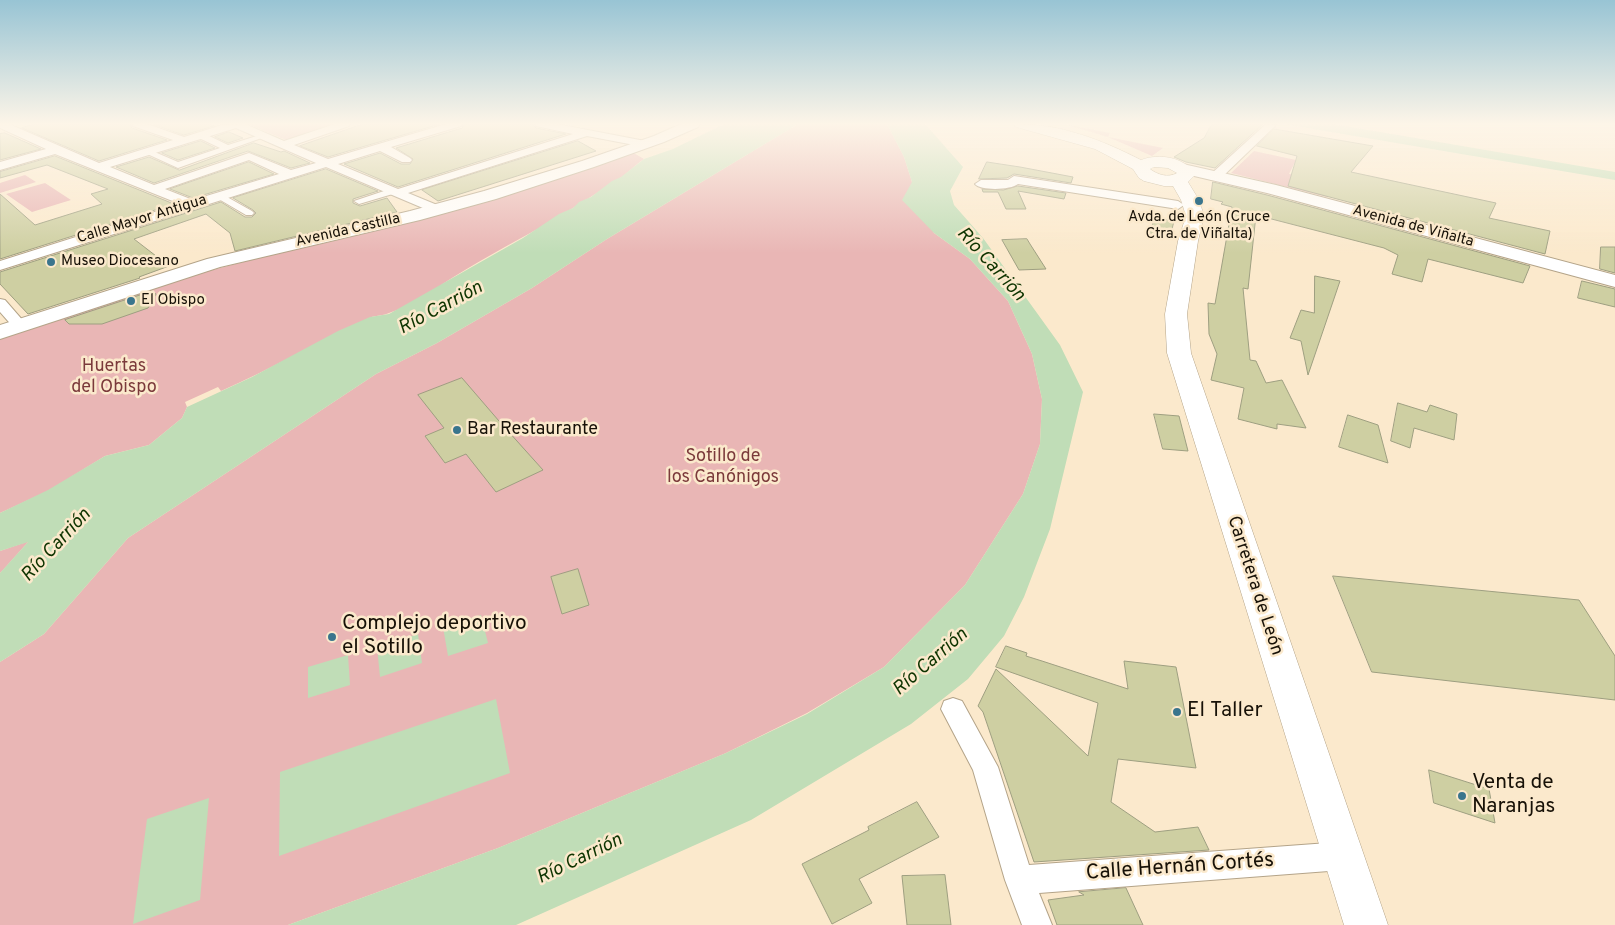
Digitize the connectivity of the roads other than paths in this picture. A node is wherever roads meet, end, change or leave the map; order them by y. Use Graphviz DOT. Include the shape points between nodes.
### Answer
graph roads {
  1 [pos="99,167"];
  2 [pos="217,167"];
  3 [pos="274,167"];
  4 [pos="315,167"];
  5 [pos="338,167"];
  6 [pos="475,167"];
  7 [pos="575,167"];
  8 [pos="1147,167"];
  9 [pos="1148,167"];
  10 [pos="1223,167"];
  11 [pos="1151,169"];
  12 [pos="292,175"];
  13 [pos="1182,175"];
  14 [pos="1213,176"];
  15 [pos="981,184"];
  16 [pos="154,189"];
  17 [pos="395,192"];
  18 [pos="220,196"];
  19 [pos="174,197"];
  20 [pos="359,200"];
  21 [pos="192,204"];
  22 [pos="1178,205"];
  23 [pos="437,210"];
  24 [pos="248,213"];
  25 [pos="1188,241"];
  26 [pos="0,259"];
  27 [pos="0,266"];
  28 [pos="1615,281"];
  29 [pos="0,303"];
  30 [pos="20,326"];
  31 [pos="0,332"];
  32 [pos="953,710"];
  33 [pos="1342,856"];
  34 [pos="1018,880"];
  35 [pos="1037,925"];
  36 [pos="1366,925"];
  1 -- 16 [label="street"];
  2 -- 16 [label="street"];
  3 -- 12 [label="street"];
  4 -- 12 [label="street, Calle Mayor Antigua"];
  5 -- 17 [label="street"];
  6 -- 17 [label="street"];
  7 -- 23 [label="main road, Avenida Castilla"];
  8 -- 11 [label="highway, Carretera de León"];
  9 -- 11 [label="highway, Carretera de León"];
  10 -- 14 [label="street"];
  11 -- 13 [label="highway"];
  11 -- 22 [label="highway, Carretera de León"];
  12 -- 18 [label="street, Calle Mayor Antigua"];
  13 -- 14 [label="main road, Avenida de Viñalta"];
  13 -- 25 [label="highway, Carretera de León" via="1194,209 1194,225"];
  14 -- 28 [label="main road, Avenida de Viñalta"];
  15 -- 22 [label="street" via="1012,184 1014,180"];
  16 -- 19 [label="street"];
  17 -- 20 [label="street"];
  17 -- 23 [label="street"];
  18 -- 21 [label="street, Calle Mayor Antigua"];
  18 -- 24 [label="street"];
  19 -- 21 [label="street"];
  19 -- 26 [label="street, Calle Mayor Antigua" via="163,206 145,213"];
  21 -- 27 [label="street, Calle Mayor Antigua"];
  22 -- 25 [label="highway, Carretera de León"];
  23 -- 30 [label="main road, Avenida Castilla" via="214,264"];
  25 -- 33 [label="highway, Carretera de León" via="1176,314 1179,353"];
  29 -- 30 [label="street"];
  30 -- 31 [label="main road, Avenida Castilla"];
  32 -- 34 [label="street" via="985,767"];
  33 -- 34 [label="street, Calle Hernán Cortés"];
  33 -- 36 [label="highway, Carretera de León"];
  34 -- 35 [label="street"];
}
